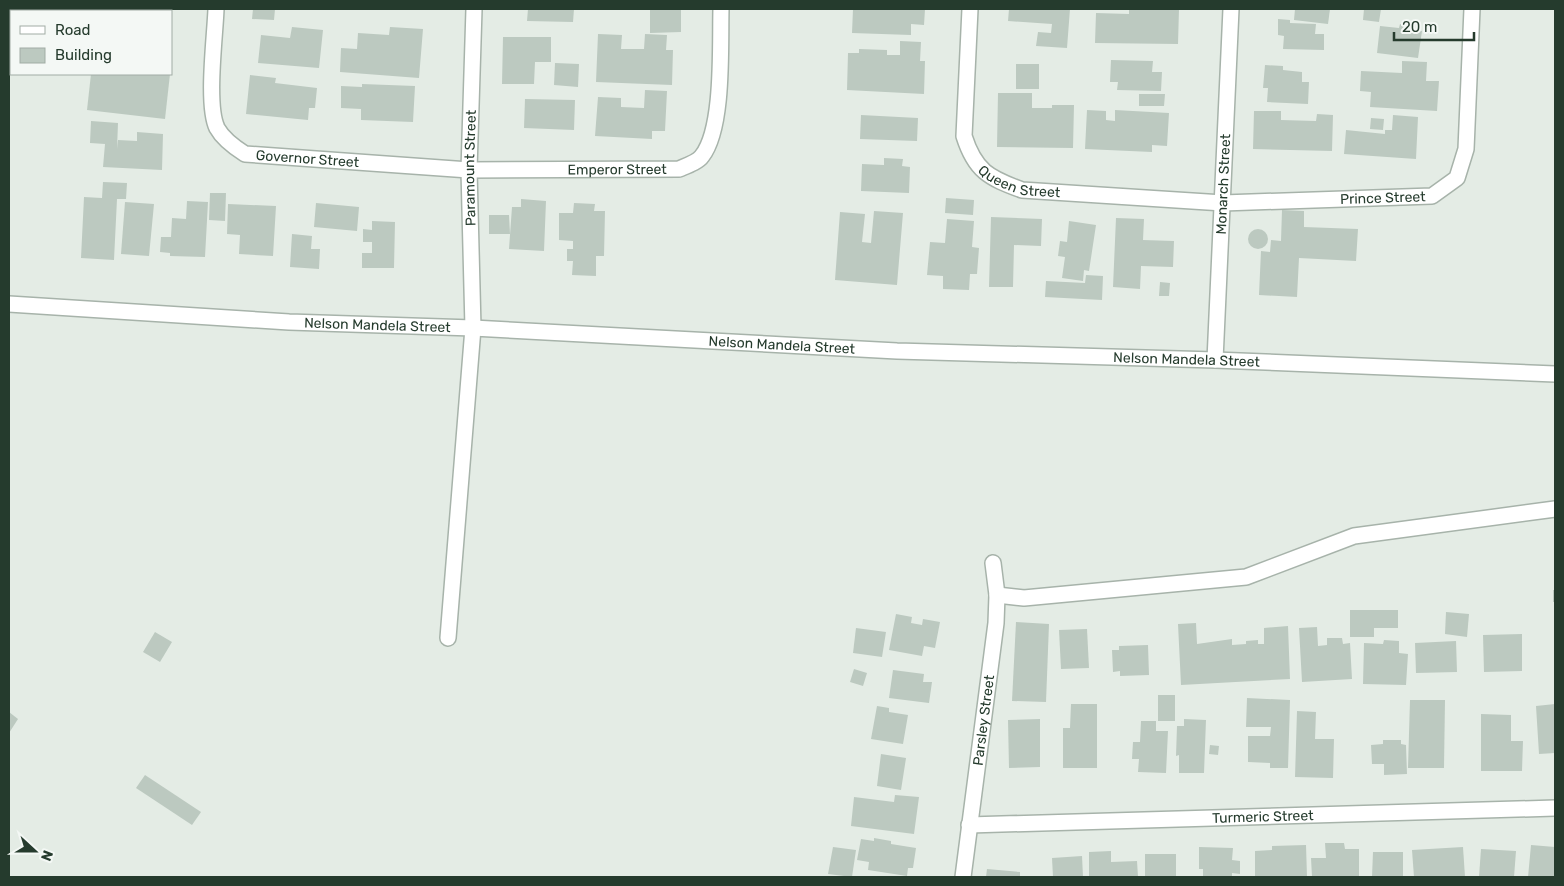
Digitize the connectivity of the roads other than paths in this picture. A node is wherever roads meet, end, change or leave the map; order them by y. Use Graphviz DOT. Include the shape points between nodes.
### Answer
graph roads {
  1 [pos="216,9"];
  2 [pos="474,9"];
  3 [pos="721,9"];
  4 [pos="970,9"];
  5 [pos="1231,9"];
  6 [pos="1472,9"];
  7 [pos="469,170"];
  8 [pos="1224,203"];
  9 [pos="9,304"];
  10 [pos="472,328"];
  11 [pos="1215,360"];
  12 [pos="1555,374"];
  13 [pos="1555,509"];
  14 [pos="993,563"];
  15 [pos="998,595"];
  16 [pos="448,638"];
  17 [pos="1555,808"];
  18 [pos="969,825"];
  19 [pos="964,877"];
  1 -- 7 [label="street, Governor Street" via="212,110 217,128 230,144 245,154"];
  2 -- 7 [label="street, Paramount Street"];
  3 -- 7 [label="street, Emperor Street" via="714,135 702,158 679,169"];
  4 -- 8 [label="street, Queen Street" via="964,136 970,154 982,171 999,182 1022,190"];
  5 -- 8 [label="street, Monarch Street"];
  6 -- 8 [label="street, Prince Street" via="1466,149 1457,178 1432,196"];
  7 -- 10 [label="street, Paramount Street"];
  8 -- 11 [label="street, Monarch Street"];
  9 -- 10 [label="street, Nelson Mandela Street" via="289,322"];
  10 -- 11 [label="street, Nelson Mandela Street" via="897,352"];
  10 -- 16 [label="street, Paramount Street"];
  11 -- 12 [label="street, Nelson Mandela Street"];
  13 -- 15 [label="street" via="1354,536 1246,577 1024,598"];
  14 -- 15 [label="street, Parsley Street"];
  15 -- 18 [label="street, Parsley Street"];
  17 -- 18 [label="street, Turmeric Street"];
  18 -- 19 [label="street, Parsley Street"];
}
